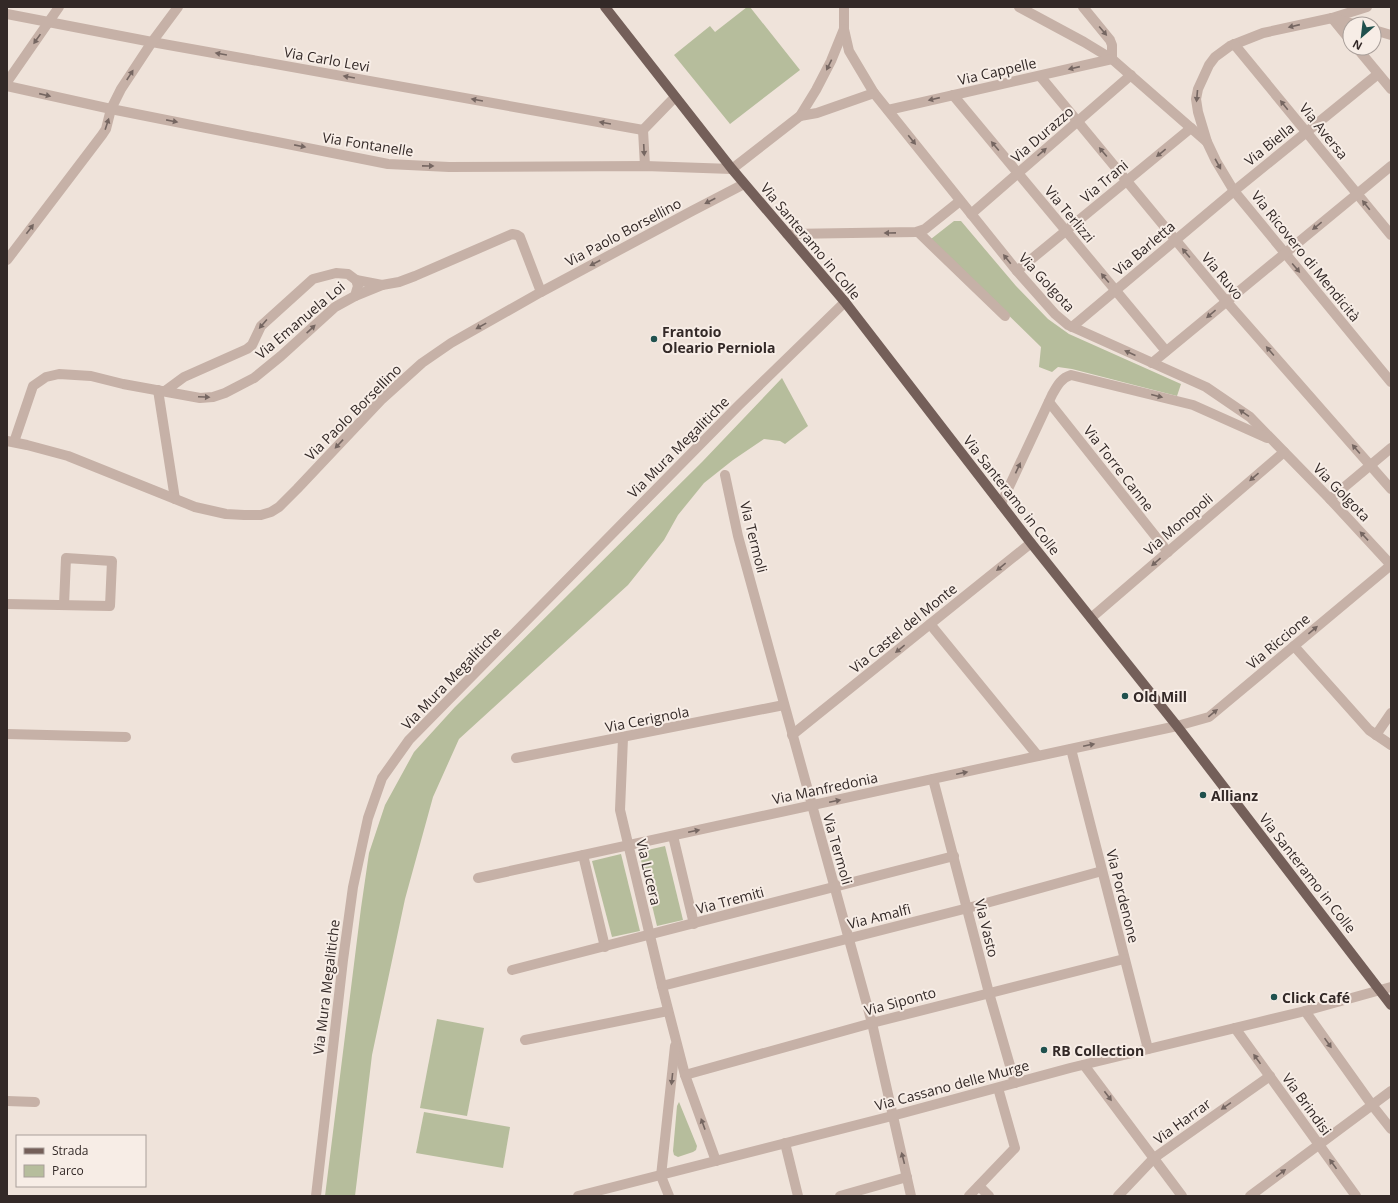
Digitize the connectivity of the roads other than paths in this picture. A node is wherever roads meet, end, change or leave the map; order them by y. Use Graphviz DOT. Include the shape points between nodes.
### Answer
graph roads {
  1 [pos="59,7"];
  2 [pos="178,7"];
  3 [pos="605,7"];
  4 [pos="844,7"];
  5 [pos="1019,7"];
  6 [pos="1083,7"];
  7 [pos="1367,7"];
  8 [pos="7,14"];
  9 [pos="1332,18"];
  10 [pos="50,21"];
  11 [pos="1342,21"];
  12 [pos="844,29"];
  13 [pos="1342,30"];
  14 [pos="152,42"];
  15 [pos="1234,44"];
  16 [pos="1363,56"];
  17 [pos="1112,59"];
  18 [pos="1378,74"];
  19 [pos="1131,75"];
  20 [pos="1040,76"];
  21 [pos="7,82"];
  22 [pos="7,86"];
  23 [pos="1391,89"];
  24 [pos="874,93"];
  25 [pos="953,95"];
  26 [pos="676,97"];
  27 [pos="111,109"];
  28 [pos="888,110"];
  29 [pos="800,116"];
  30 [pos="1077,122"];
  31 [pos="1191,128"];
  32 [pos="643,130"];
  33 [pos="1306,132"];
  34 [pos="1207,142"];
  35 [pos="645,166"];
  36 [pos="1391,166"];
  37 [pos="732,169"];
  38 [pos="1018,173"];
  39 [pos="1127,181"];
  40 [pos="744,184"];
  41 [pos="1234,191"];
  42 [pos="1357,194"];
  43 [pos="960,201"];
  44 [pos="971,214"];
  45 [pos="1066,231"];
  46 [pos="918,232"];
  47 [pos="787,234"];
  48 [pos="1391,235"];
  49 [pos="1175,240"];
  50 [pos="1284,253"];
  51 [pos="7,260"];
  52 [pos="1017,272"];
  53 [pos="356,280"];
  54 [pos="382,285"];
  55 [pos="1116,291"];
  56 [pos="541,292"];
  57 [pos="355,296"];
  58 [pos="1226,301"];
  59 [pos="845,302"];
  60 [pos="1005,316"];
  61 [pos="1072,327"];
  62 [pos="1166,351"];
  63 [pos="1152,363"];
  64 [pos="1390,379"];
  65 [pos="162,391"];
  66 [pos="1049,402"];
  67 [pos="1272,440"];
  68 [pos="10,442"];
  69 [pos="1391,448"];
  70 [pos="1284,452"];
  71 [pos="1371,465"];
  72 [pos="725,475"];
  73 [pos="1391,489"];
  74 [pos="174,499"];
  75 [pos="1330,499"];
  76 [pos="1001,504"];
  77 [pos="1031,543"];
  78 [pos="1168,552"];
  79 [pos="1391,565"];
  80 [pos="7,604"];
  81 [pos="64,605"];
  82 [pos="1091,618"];
  83 [pos="930,624"];
  84 [pos="1294,646"];
  85 [pos="784,705"];
  86 [pos="1391,713"];
  87 [pos="1177,726"];
  88 [pos="7,734"];
  89 [pos="792,735"];
  90 [pos="1376,736"];
  91 [pos="126,737"];
  92 [pos="623,738"];
  93 [pos="1391,745"];
  94 [pos="1071,749"];
  95 [pos="1038,756"];
  96 [pos="516,758"];
  97 [pos="933,779"];
  98 [pos="811,806"];
  99 [pos="672,836"];
  100 [pos="628,845"];
  101 [pos="583,855"];
  102 [pos="954,856"];
  103 [pos="1102,871"];
  104 [pos="478,878"];
  105 [pos="834,886"];
  106 [pos="968,908"];
  107 [pos="694,924"];
  108 [pos="650,936"];
  109 [pos="849,938"];
  110 [pos="605,947"];
  111 [pos="1124,959"];
  112 [pos="512,970"];
  113 [pos="662,986"];
  114 [pos="1391,987"];
  115 [pos="1380,990"];
  116 [pos="989,993"];
  117 [pos="1391,1005"];
  118 [pos="668,1011"];
  119 [pos="1305,1011"];
  120 [pos="872,1023"];
  121 [pos="1235,1028"];
  122 [pos="525,1040"];
  123 [pos="676,1040"];
  124 [pos="1148,1049"];
  125 [pos="1084,1065"];
  126 [pos="685,1076"];
  127 [pos="1270,1076"];
  128 [pos="1015,1083"];
  129 [pos="998,1088"];
  130 [pos="1391,1091"];
  131 [pos="7,1101"];
  132 [pos="35,1102"];
  133 [pos="1372,1105"];
  134 [pos="892,1116"];
  135 [pos="1391,1128"];
  136 [pos="785,1143"];
  137 [pos="1319,1144"];
  138 [pos="1154,1158"];
  139 [pos="716,1161"];
  140 [pos="662,1176"];
  141 [pos="907,1177"];
  142 [pos="979,1186"];
  143 [pos="316,1196"];
  144 [pos="578,1196"];
  145 [pos="669,1196"];
  146 [pos="798,1196"];
  147 [pos="840,1196"];
  148 [pos="911,1196"];
  149 [pos="969,1196"];
  150 [pos="988,1196"];
  151 [pos="1118,1196"];
  152 [pos="1182,1196"];
  153 [pos="1250,1196"];
  154 [pos="1356,1196"];
  1 -- 10 [label="street"];
  2 -- 14 [label="street"];
  3 -- 26 [label="main road, Via Santeramo in Colle"];
  4 -- 12 [label="street"];
  5 -- 17 [label="street, Via Ricovero di Mendicità"];
  6 -- 17 [label="street, one-way" via="1110,40"];
  7 -- 9 [label="street"];
  8 -- 10 [label="street, Via Carlo Levi"];
  9 -- 11 [label="street"];
  9 -- 13 [label="street"];
  9 -- 15 [label="street, one-way" via="1263,33"];
  10 -- 14 [label="street, Via Carlo Levi"];
  10 -- 21 [label="street, one-way"];
  12 -- 24 [label="street, Via Golgota" via="849,51"];
  12 -- 29 [label="street, one-way" via="831,61"];
  27 -- 14 [label="street, one-way"];
  32 -- 14 [label="street, Via Carlo Levi, one-way"];
  33 -- 15 [label="street, Via Aversa, one-way"];
  15 -- 34 [label="street, Via Ricovero di Mendicità, one-way" via="1215,57 1202,77 1196,99"];
  16 -- 18 [label="street"];
  17 -- 19 [label="street, Via Ricovero di Mendicità"];
  17 -- 20 [label="street, Via Cappelle, one-way"];
  18 -- 23 [label="street"];
  18 -- 33 [label="street, Via Biella"];
  19 -- 30 [label="street, Via Durazzo"];
  19 -- 31 [label="street, Via Ricovero di Mendicità"];
  20 -- 25 [label="street, Via Cappelle"];
  20 -- 30 [label="street, Via Ruvo"];
  22 -- 27 [label="street, Via Fontanelle, one-way"];
  24 -- 28 [label="street, Via Golgota"];
  24 -- 29 [label="street" via="817,113"];
  25 -- 28 [label="street, Via Cappelle, one-way"];
  38 -- 25 [label="street, Via Terlizzi, one-way"];
  26 -- 32 [label="street"];
  26 -- 37 [label="main road, Via Santeramo in Colle"];
  27 -- 35 [label="street, Via Fontanelle, one-way" via="388,164 449,167"];
  51 -- 27 [label="street, one-way" via="102,135"];
  28 -- 43 [label="street, Via Golgota, one-way"];
  29 -- 37 [label="street"];
  38 -- 30 [label="street, Via Durazzo, one-way"];
  39 -- 30 [label="street, Via Ruvo, one-way"];
  31 -- 34 [label="street, Via Ricovero di Mendicità"];
  31 -- 39 [label="street, Via Trani, one-way"];
  32 -- 35 [label="street, one-way"];
  33 -- 41 [label="street, Via Biella"];
  33 -- 42 [label="street, Via Aversa"];
  34 -- 41 [label="street, Via Ricovero di Mendicità, one-way"];
  35 -- 37 [label="street, Via Fontanelle"];
  36 -- 42 [label="street"];
  37 -- 40 [label="main road, Via Santeramo in Colle"];
  38 -- 44 [label="street, Via Durazzo"];
  38 -- 45 [label="street, Via Terlizzi"];
  39 -- 45 [label="street, Via Trani"];
  39 -- 49 [label="street, Via Ruvo"];
  40 -- 47 [label="main road, Via Santeramo in Colle"];
  40 -- 56 [label="street, Via Paolo Borsellino, one-way"];
  41 -- 49 [label="street, Via Barletta"];
  41 -- 50 [label="street, Via Ricovero di Mendicità"];
  48 -- 42 [label="street, Via Aversa, one-way"];
  42 -- 50 [label="street, one-way"];
  43 -- 44 [label="street, Via Golgota"];
  43 -- 46 [label="street"];
  52 -- 44 [label="street, Via Golgota, one-way"];
  45 -- 52 [label="street, Via Trani"];
  55 -- 45 [label="street, Via Terlizzi, one-way"];
  46 -- 47 [label="street, one-way"];
  46 -- 60 [label="street"];
  47 -- 59 [label="main road, Via Santeramo in Colle"];
  49 -- 55 [label="street, Via Barletta"];
  58 -- 49 [label="street, Via Ruvo, one-way"];
  50 -- 58 [label="street"];
  50 -- 64 [label="street, Via Ricovero di Mendicità, one-way"];
  52 -- 61 [label="street, Via Golgota" via="1055,314"];
  53 -- 54 [label="street"];
  53 -- 57 [label="street, Via Emanuela Loi" via="358,286"];
  53 -- 65 [label="street, Via Emanuela Loi, one-way" via="348,274 336,273 313,279 261,326 252,345 247,349 184,377"];
  54 -- 56 [label="street" via="415,276 512,234 520,237"];
  54 -- 57 [label="street"];
  55 -- 61 [label="street, Via Barletta"];
  55 -- 62 [label="street, Via Terlizzi"];
  56 -- 74 [label="street, Via Paolo Borsellino, one-way" via="451,343 422,363 381,400 297,489 271,512 244,516 226,514"];
  65 -- 57 [label="street, Via Emanuela Loi, one-way" via="200,398 226,393 254,378 335,307"];
  58 -- 62 [label="street, one-way"];
  71 -- 58 [label="street, Via Ruvo, one-way"];
  59 -- 76 [label="main road, Via Santeramo in Colle"];
  59 -- 143 [label="street, Via Mura Megalitiche" via="739,405 409,740 382,778 368,818 353,887"];
  63 -- 61 [label="street, Via Golgota, one-way"];
  62 -- 63 [label="street"];
  67 -- 63 [label="street, Via Golgota, one-way" via="1250,417 1206,387"];
  65 -- 68 [label="street, Via Emanuela Loi" via="91,376 46,376 32,386"];
  65 -- 74 [label="street"];
  66 -- 67 [label="street, Via Golgota, one-way" via="1059,383 1064,377 1071,375 1193,405"];
  76 -- 66 [label="street, one-way"];
  66 -- 78 [label="street, Via Torre Canne"];
  67 -- 70 [label="street, Via Golgota"];
  68 -- 74 [label="street, Via Paolo Borsellino" via="68,456"];
  69 -- 71 [label="street"];
  70 -- 75 [label="street, Via Golgota"];
  70 -- 78 [label="street, Via Monopoli, one-way"];
  71 -- 73 [label="street, Via Ruvo"];
  71 -- 75 [label="street"];
  72 -- 85 [label="street, Via Termoli" via="738,536"];
  79 -- 75 [label="street, Via Golgota, one-way"];
  76 -- 77 [label="main road, Via Santeramo in Colle"];
  77 -- 82 [label="main road, Via Santeramo in Colle"];
  77 -- 83 [label="street, Via Castel del Monte, one-way"];
  78 -- 82 [label="street, Via Monopoli, one-way"];
  84 -- 79 [label="street, Via Riccione, one-way"];
  80 -- 81 [label="street"];
  81 -- 81 [label="street" via="110,606 112,561 66,558"];
  82 -- 87 [label="main road, Via Santeramo in Colle"];
  83 -- 89 [label="street, Via Castel del Monte, one-way"];
  83 -- 95 [label="street"];
  87 -- 84 [label="street, Via Riccione, one-way" via="1209,718"];
  84 -- 90 [label="street"];
  85 -- 89 [label="street, Via Termoli"];
  85 -- 92 [label="street, Via Cerignola"];
  86 -- 90 [label="street"];
  94 -- 87 [label="street, Via Manfredonia, one-way"];
  87 -- 115 [label="main road, Via Santeramo in Colle"];
  88 -- 91 [label="street"];
  89 -- 98 [label="street, Via Termoli"];
  90 -- 93 [label="street"];
  92 -- 96 [label="street, Via Cerignola"];
  92 -- 100 [label="street, Via Lucera" via="620,810"];
  94 -- 95 [label="street, Via Manfredonia"];
  94 -- 103 [label="street, Via Pordenone"];
  97 -- 95 [label="street, Via Manfredonia, one-way"];
  98 -- 97 [label="street, Via Manfredonia, one-way"];
  97 -- 102 [label="street, Via Vasto"];
  99 -- 98 [label="street, Via Manfredonia, one-way"];
  98 -- 105 [label="street, Via Termoli"];
  99 -- 100 [label="street, Via Manfredonia"];
  99 -- 107 [label="street"];
  100 -- 101 [label="street, Via Manfredonia"];
  100 -- 108 [label="street, Via Lucera"];
  101 -- 104 [label="street, Via Manfredonia"];
  101 -- 110 [label="street"];
  102 -- 105 [label="street, Via Tremiti"];
  102 -- 106 [label="street, Via Vasto"];
  103 -- 106 [label="street, Via Amalfi"];
  103 -- 111 [label="street, Via Pordenone"];
  105 -- 107 [label="street, Via Tremiti"];
  105 -- 109 [label="street, Via Termoli"];
  106 -- 109 [label="street, Via Amalfi"];
  106 -- 116 [label="street, Via Vasto"];
  107 -- 108 [label="street, Via Tremiti"];
  108 -- 110 [label="street, Via Tremiti"];
  108 -- 113 [label="street, Via Lucera"];
  109 -- 113 [label="street, Via Amalfi"];
  109 -- 120 [label="street, Via Termoli"];
  110 -- 112 [label="street, Via Tremiti"];
  111 -- 116 [label="street, Via Siponto"];
  111 -- 124 [label="street, Via Pordenone"];
  113 -- 118 [label="street, Via Lucera"];
  114 -- 115 [label="street, Via Cassano delle Murge"];
  115 -- 117 [label="main road, Via Santeramo in Colle"];
  115 -- 119 [label="street, Via Cassano delle Murge"];
  116 -- 120 [label="street, Via Siponto"];
  116 -- 128 [label="street, Via Vasto"];
  118 -- 122 [label="street"];
  118 -- 123 [label="street, Via Lucera"];
  119 -- 121 [label="street, Via Cassano delle Murge"];
  119 -- 133 [label="street, one-way"];
  120 -- 126 [label="street, Via Siponto"];
  120 -- 134 [label="street, Via Termoli"];
  121 -- 124 [label="street, Via Cassano delle Murge"];
  127 -- 121 [label="street, Via Brindisi, one-way"];
  123 -- 126 [label="street, Via Lucera"];
  123 -- 140 [label="street, Via Lucera, one-way"];
  124 -- 125 [label="street, Via Cassano delle Murge"];
  125 -- 128 [label="street, Via Cassano delle Murge"];
  125 -- 138 [label="street, one-way"];
  139 -- 126 [label="street, Via Lucera, one-way"];
  127 -- 137 [label="street, Via Brindisi"];
  127 -- 138 [label="street, Via Harrar, one-way"];
  128 -- 129 [label="street, Via Cassano delle Murge"];
  129 -- 134 [label="street, Via Cassano delle Murge"];
  129 -- 142 [label="street" via="1015,1148"];
  130 -- 133 [label="street"];
  131 -- 132 [label="street"];
  133 -- 135 [label="street"];
  133 -- 137 [label="street"];
  134 -- 136 [label="street, Via Cassano delle Murge"];
  141 -- 134 [label="street, Via Termoli, one-way"];
  136 -- 139 [label="street, Via Cassano delle Murge"];
  136 -- 146 [label="street"];
  153 -- 137 [label="street, one-way"];
  154 -- 137 [label="street, Via Brindisi, one-way"];
  138 -- 151 [label="street, Via Harrar"];
  138 -- 152 [label="street"];
  139 -- 140 [label="street, Via Cassano delle Murge"];
  140 -- 144 [label="street, Via Cassano delle Murge"];
  140 -- 145 [label="street"];
  141 -- 147 [label="street"];
  141 -- 148 [label="street, Via Termoli"];
  142 -- 149 [label="street"];
  142 -- 150 [label="street"];
}
